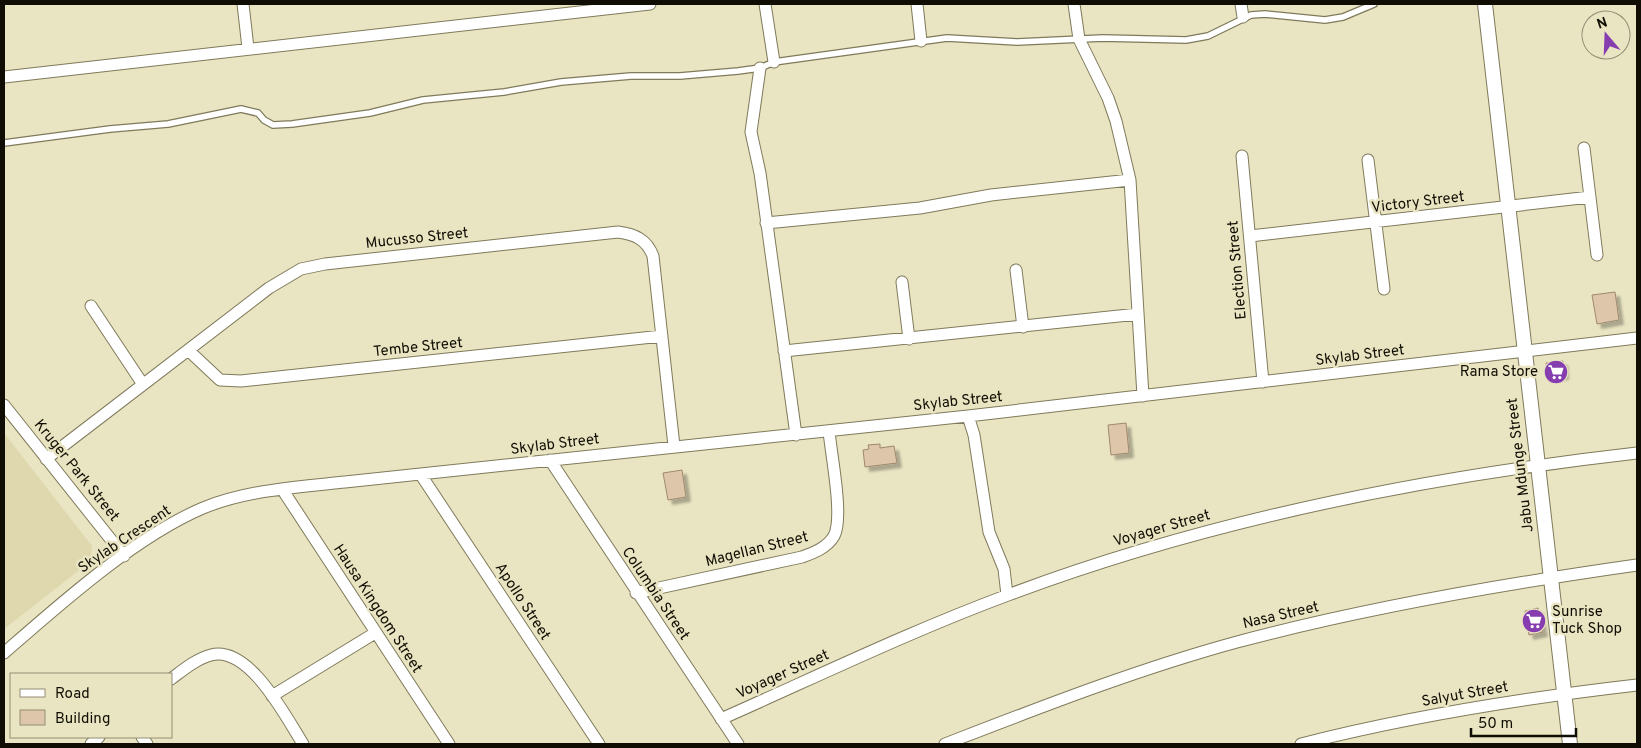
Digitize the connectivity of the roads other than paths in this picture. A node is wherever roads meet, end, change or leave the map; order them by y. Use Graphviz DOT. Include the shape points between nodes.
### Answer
graph roads {
  1 [pos="243,4"];
  2 [pos="650,4"];
  3 [pos="765,4"];
  4 [pos="917,4"];
  5 [pos="1074,4"];
  6 [pos="1241,4"];
  7 [pos="1374,4"];
  8 [pos="1484,4"];
  9 [pos="1243,17"];
  10 [pos="1079,39"];
  11 [pos="921,41"];
  12 [pos="248,48"];
  13 [pos="774,62"];
  14 [pos="760,68"];
  15 [pos="4,77"];
  16 [pos="4,143"];
  17 [pos="1584,148"];
  18 [pos="1242,156"];
  19 [pos="1368,160"];
  20 [pos="1130,180"];
  21 [pos="1590,197"];
  22 [pos="1508,208"];
  23 [pos="766,223"];
  24 [pos="1376,223"];
  25 [pos="1250,236"];
  26 [pos="1597,255"];
  27 [pos="1016,270"];
  28 [pos="902,282"];
  29 [pos="1384,289"];
  30 [pos="91,306"];
  31 [pos="1138,314"];
  32 [pos="1023,327"];
  33 [pos="662,336"];
  34 [pos="1637,338"];
  35 [pos="909,339"];
  36 [pos="188,350"];
  37 [pos="784,351"];
  38 [pos="1524,352"];
  39 [pos="1263,382"];
  40 [pos="142,383"];
  41 [pos="1143,396"];
  42 [pos="4,405"];
  43 [pos="968,416"];
  44 [pos="829,431"];
  45 [pos="796,435"];
  46 [pos="674,446"];
  47 [pos="1637,453"];
  48 [pos="46,459"];
  49 [pos="550,460"];
  50 [pos="1538,464"];
  51 [pos="421,475"];
  52 [pos="282,490"];
  53 [pos="124,556"];
  54 [pos="1637,566"];
  55 [pos="1550,577"];
  56 [pos="636,593"];
  57 [pos="1007,595"];
  58 [pos="374,633"];
  59 [pos="4,653"];
  60 [pos="172,678"];
  61 [pos="1637,685"];
  62 [pos="1564,694"];
  63 [pos="272,696"];
  64 [pos="721,719"];
  65 [pos="303,744"];
  66 [pos="450,744"];
  67 [pos="599,744"];
  68 [pos="738,744"];
  69 [pos="945,744"];
  70 [pos="1301,744"];
  71 [pos="1570,744"];
  1 -- 12 [label="street"];
  2 -- 12 [label="street"];
  3 -- 13 [label="street"];
  4 -- 11 [label="street"];
  5 -- 10 [label="street"];
  6 -- 9 [label="street"];
  7 -- 9 [label="lane" via="1343,17 1325,20 1265,14"];
  8 -- 22 [label="street, Jabu Mdunge Street"];
  9 -- 10 [label="lane" via="1218,32 1192,40"];
  10 -- 11 [label="lane" via="1017,42 947,38"];
  10 -- 20 [label="street" via="1108,98"];
  11 -- 13 [label="lane"];
  12 -- 15 [label="street"];
  13 -- 14 [label="lane"];
  14 -- 16 [label="lane" via="570,81 423,100 370,113 279,125 264,120 258,113 241,109 168,124"];
  14 -- 23 [label="street" via="752,141 760,173"];
  17 -- 21 [label="street"];
  18 -- 25 [label="street, Election Street"];
  19 -- 24 [label="street"];
  20 -- 23 [label="street" via="920,208"];
  20 -- 31 [label="street"];
  21 -- 22 [label="street, Victory Street"];
  21 -- 26 [label="street"];
  22 -- 24 [label="street, Victory Street"];
  22 -- 38 [label="street, Jabu Mdunge Street"];
  23 -- 37 [label="street"];
  24 -- 25 [label="street, Victory Street"];
  24 -- 29 [label="street"];
  25 -- 39 [label="street, Election Street"];
  27 -- 32 [label="street"];
  28 -- 35 [label="street"];
  30 -- 40 [label="street"];
  31 -- 32 [label="street"];
  31 -- 41 [label="street"];
  32 -- 35 [label="street"];
  33 -- 36 [label="street, Tembe Street" via="241,381 220,380"];
  33 -- 36 [label="street, Mucusso Street" via="650,248 636,236 618,232 311,266 282,279"];
  33 -- 46 [label="street, Mucusso Street"];
  34 -- 38 [label="street, Skylab Street"];
  35 -- 37 [label="street"];
  36 -- 40 [label="street, Mucusso Street"];
  37 -- 45 [label="street"];
  38 -- 39 [label="street, Skylab Street"];
  38 -- 50 [label="street, Jabu Mdunge Street"];
  39 -- 41 [label="street, Skylab Street"];
  40 -- 48 [label="street, Mucusso Street"];
  41 -- 43 [label="street, Skylab Street"];
  42 -- 48 [label="street, Kruger Park Street"];
  43 -- 44 [label="street, Skylab Street"];
  43 -- 57 [label="street" via="990,532 1004,569"];
  44 -- 45 [label="street, Skylab Street"];
  44 -- 56 [label="street, Magellan Street" via="838,515 834,537 827,545 802,557"];
  45 -- 46 [label="street, Skylab Street"];
  46 -- 49 [label="street, Skylab Street"];
  47 -- 50 [label="street, Voyager Street"];
  48 -- 53 [label="street, Kruger Park Street"];
  49 -- 51 [label="street, Skylab Street"];
  49 -- 56 [label="street, Columbia Street"];
  50 -- 55 [label="street, Jabu Mdunge Street"];
  50 -- 57 [label="street, Voyager Street" via="1310,506 1152,547"];
  51 -- 52 [label="street, Skylab Street"];
  51 -- 67 [label="street, Apollo Street"];
  52 -- 53 [label="street, Skylab Crescent" via="252,494 204,508"];
  52 -- 58 [label="street, Hausa Kingdom Street"];
  53 -- 59 [label="street, Skylab Crescent" via="55,608"];
  54 -- 55 [label="street, Nasa Street"];
  55 -- 62 [label="street, Jabu Mdunge Street"];
  55 -- 69 [label="street, Nasa Street" via="1370,611 1236,642 1085,691"];
  56 -- 64 [label="street, Columbia Street"];
  57 -- 64 [label="street, Voyager Street"];
  58 -- 63 [label="street"];
  58 -- 66 [label="street, Hausa Kingdom Street"];
  60 -- 63 [label="street" via="201,658 225,654 246,664"];
  61 -- 62 [label="street, Salyut Street"];
  62 -- 70 [label="street, Salyut Street" via="1432,715"];
  62 -- 71 [label="street, Jabu Mdunge Street"];
  63 -- 65 [label="street"];
  64 -- 68 [label="street, Columbia Street"];
}
